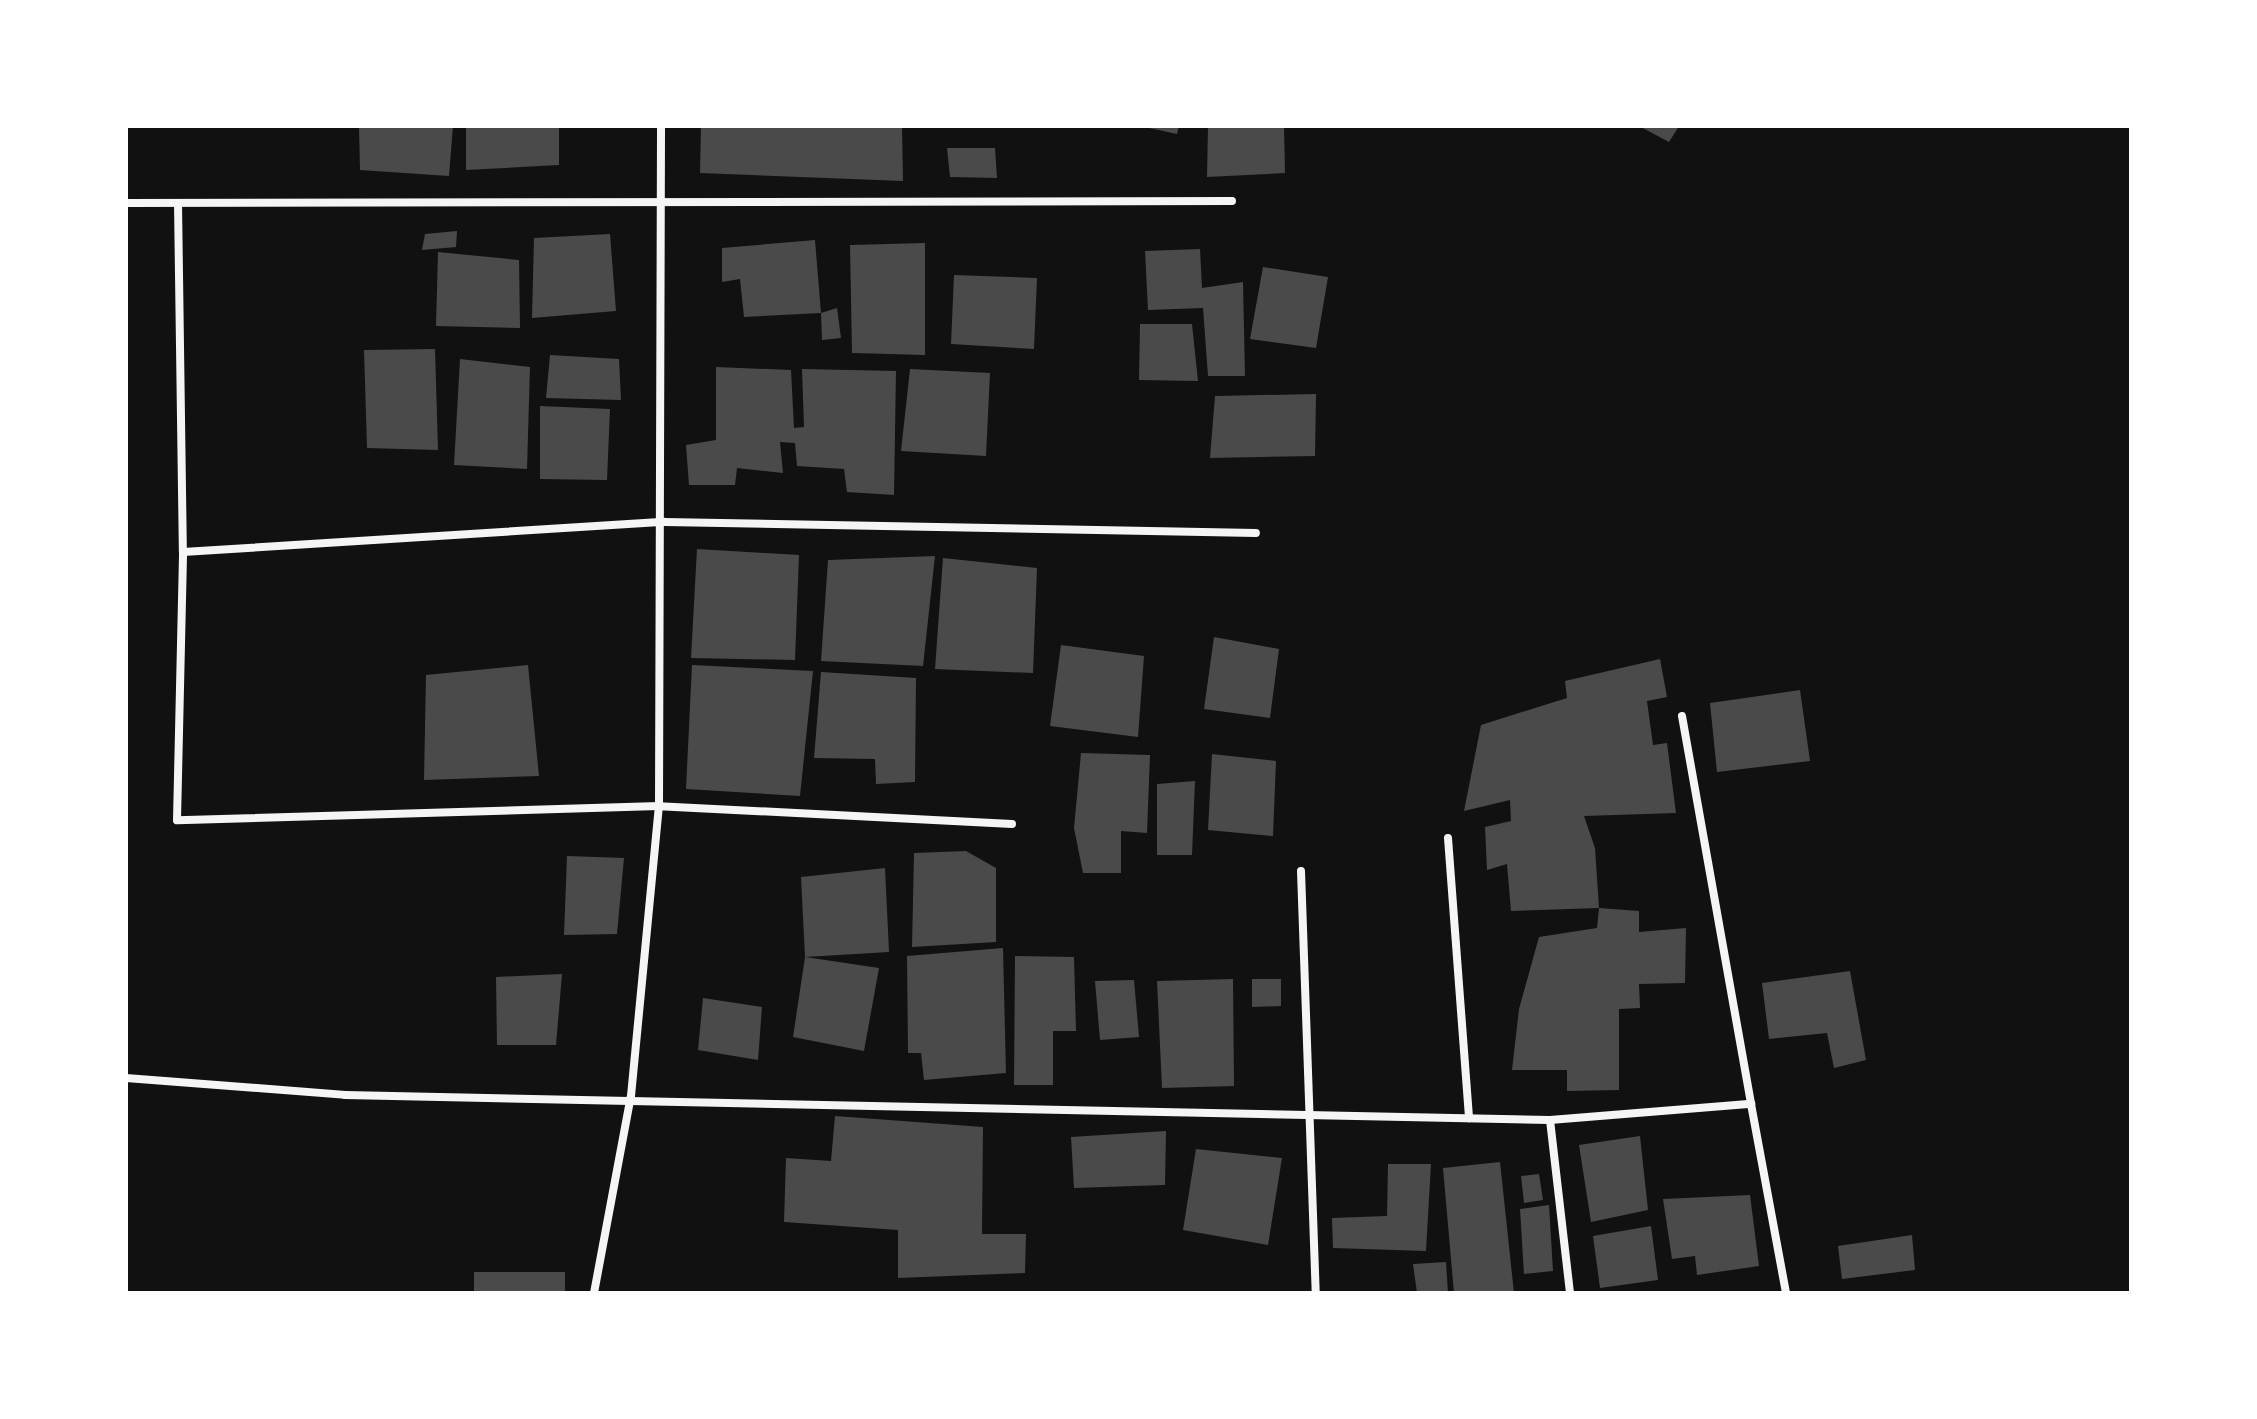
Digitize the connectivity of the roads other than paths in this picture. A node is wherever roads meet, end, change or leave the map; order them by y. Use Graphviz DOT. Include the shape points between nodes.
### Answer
graph roads {
  1 [pos="661,126"];
  2 [pos="1232,201"];
  3 [pos="126,203"];
  4 [pos="178,203"];
  5 [pos="661,204"];
  6 [pos="664,522"];
  7 [pos="1256,533"];
  8 [pos="183,552"];
  9 [pos="1682,716"];
  10 [pos="659,806"];
  11 [pos="1012,824"];
  12 [pos="1448,838"];
  13 [pos="1301,871"];
  14 [pos="126,1078"];
  15 [pos="631,1096"];
  16 [pos="1751,1104"];
  17 [pos="1306,1114"];
  18 [pos="1469,1118"];
  19 [pos="1550,1120"];
  20 [pos="594,1293"];
  21 [pos="1316,1293"];
  22 [pos="1570,1293"];
  23 [pos="1786,1293"];
  1 -- 5 [label="street"];
  2 -- 5 [label="street"];
  3 -- 4 [label="street"];
  4 -- 5 [label="street"];
  4 -- 8 [label="street"];
  5 -- 6 [label="street"];
  6 -- 7 [label="street"];
  6 -- 8 [label="street"];
  6 -- 10 [label="street"];
  8 -- 10 [label="street" via="177,820"];
  9 -- 16 [label="street"];
  10 -- 11 [label="street"];
  10 -- 15 [label="street"];
  12 -- 18 [label="street"];
  13 -- 17 [label="street"];
  14 -- 15 [label="street" via="345,1095"];
  15 -- 17 [label="street"];
  15 -- 20 [label="street"];
  16 -- 19 [label="street"];
  16 -- 23 [label="street"];
  17 -- 18 [label="street"];
  17 -- 21 [label="street"];
  18 -- 19 [label="street"];
  19 -- 22 [label="street"];
}
